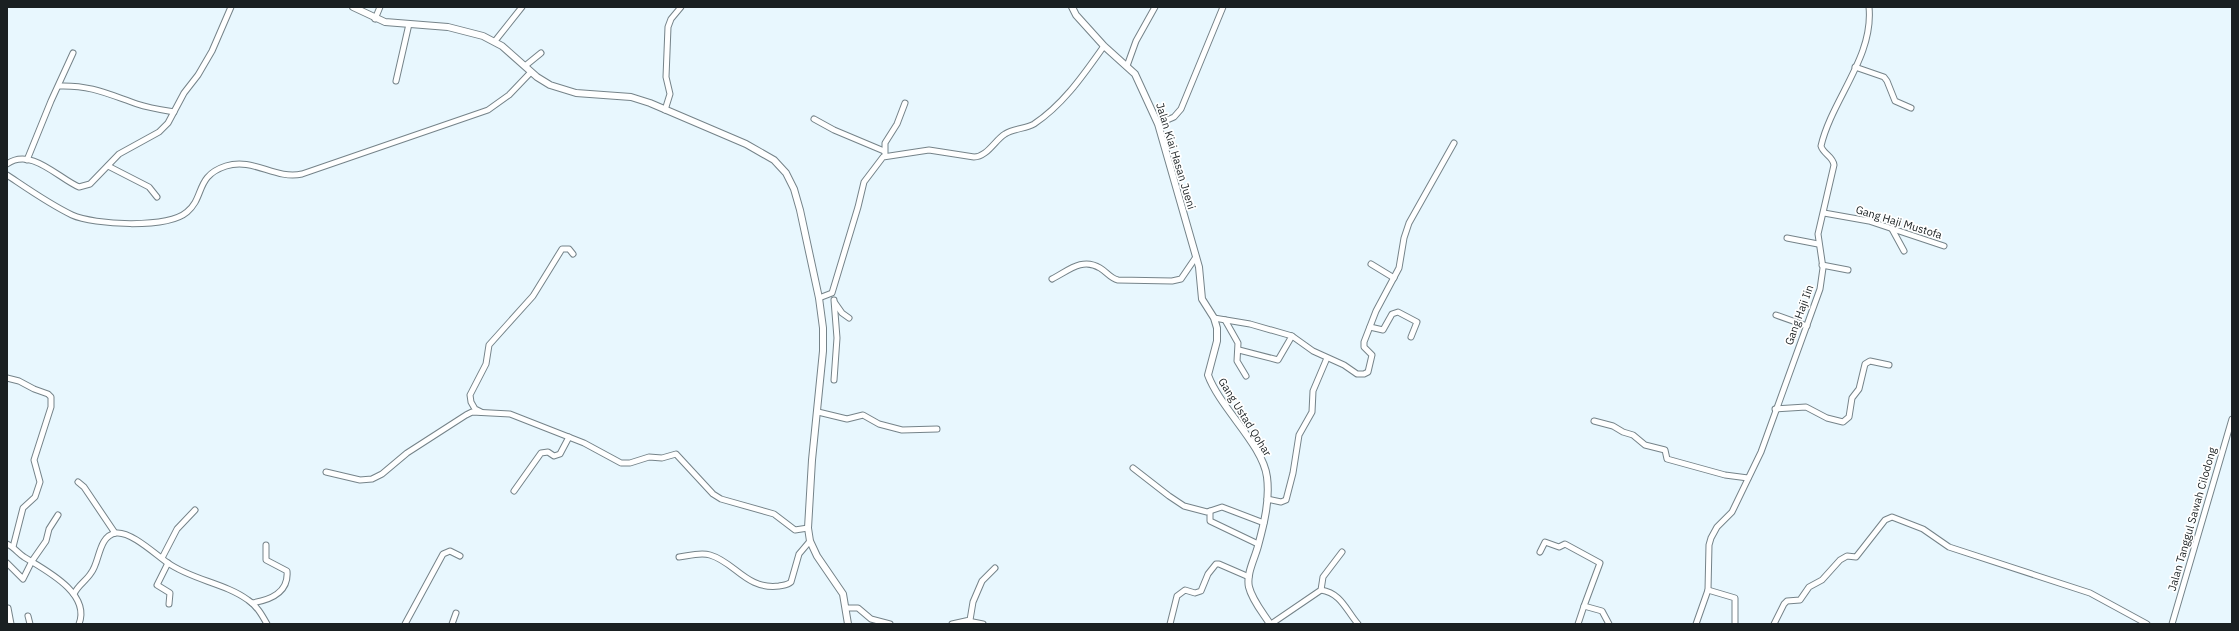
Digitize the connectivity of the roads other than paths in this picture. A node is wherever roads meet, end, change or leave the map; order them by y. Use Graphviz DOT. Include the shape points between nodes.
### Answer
graph roads {
  1 [pos="231,7"];
  2 [pos="353,7"];
  3 [pos="368,7"];
  4 [pos="380,7"];
  5 [pos="522,7"];
  6 [pos="681,7"];
  7 [pos="1072,7"];
  8 [pos="1154,7"];
  9 [pos="1223,7"];
  10 [pos="1869,7"];
  11 [pos="365,14"];
  12 [pos="375,19"];
  13 [pos="409,24"];
  14 [pos="495,41"];
  15 [pos="1104,46"];
  16 [pos="73,52"];
  17 [pos="540,53"];
  18 [pos="525,66"];
  19 [pos="1126,66"];
  20 [pos="1856,67"];
  21 [pos="531,72"];
  22 [pos="396,81"];
  23 [pos="59,86"];
  24 [pos="905,103"];
  25 [pos="1911,108"];
  26 [pos="665,110"];
  27 [pos="174,112"];
  28 [pos="814,119"];
  29 [pos="1158,124"];
  30 [pos="1454,143"];
  31 [pos="884,153"];
  32 [pos="27,160"];
  33 [pos="7,164"];
  34 [pos="108,166"];
  35 [pos="7,175"];
  36 [pos="157,197"];
  37 [pos="1824,213"];
  38 [pos="1892,229"];
  39 [pos="1787,238"];
  40 [pos="1818,244"];
  41 [pos="1944,246"];
  42 [pos="1904,251"];
  43 [pos="573,254"];
  44 [pos="1196,257"];
  45 [pos="1371,264"];
  46 [pos="1822,265"];
  47 [pos="1199,266"];
  48 [pos="1848,270"];
  49 [pos="1394,278"];
  50 [pos="1052,279"];
  51 [pos="832,293"];
  52 [pos="819,298"];
  53 [pos="834,300"];
  54 [pos="1776,315"];
  55 [pos="849,318"];
  56 [pos="1214,318"];
  57 [pos="1225,320"];
  58 [pos="1807,326"];
  59 [pos="1370,327"];
  60 [pos="1292,336"];
  61 [pos="1411,337"];
  62 [pos="1239,350"];
  63 [pos="1327,358"];
  64 [pos="1889,366"];
  65 [pos="1246,376"];
  66 [pos="7,378"];
  67 [pos="834,380"];
  68 [pos="471,402"];
  69 [pos="1775,409"];
  70 [pos="818,412"];
  71 [pos="466,414"];
  72 [pos="485,414"];
  73 [pos="2232,419"];
  74 [pos="1594,421"];
  75 [pos="936,429"];
  76 [pos="569,437"];
  77 [pos="1134,468"];
  78 [pos="326,472"];
  79 [pos="1748,478"];
  80 [pos="78,482"];
  81 [pos="514,491"];
  82 [pos="1267,499"];
  83 [pos="195,510"];
  84 [pos="1210,511"];
  85 [pos="58,515"];
  86 [pos="1264,523"];
  87 [pos="808,528"];
  88 [pos="115,533"];
  89 [pos="810,541"];
  90 [pos="7,544"];
  91 [pos="1258,544"];
  92 [pos="266,545"];
  93 [pos="13,546"];
  94 [pos="1342,552"];
  95 [pos="1540,552"];
  96 [pos="460,556"];
  97 [pos="679,557"];
  98 [pos="162,558"];
  99 [pos="32,561"];
  100 [pos="7,562"];
  101 [pos="168,563"];
  102 [pos="995,568"];
  103 [pos="1249,577"];
  104 [pos="1321,590"];
  105 [pos="1708,590"];
  106 [pos="74,594"];
  107 [pos="252,603"];
  108 [pos="169,604"];
  109 [pos="1584,606"];
  110 [pos="8,608"];
  111 [pos="846,608"];
  112 [pos="456,613"];
  113 [pos="28,616"];
  114 [pos="968,621"];
  115 [pos="11,624"];
  116 [pos="30,624"];
  117 [pos="79,624"];
  118 [pos="267,624"];
  119 [pos="405,624"];
  120 [pos="452,624"];
  121 [pos="848,624"];
  122 [pos="890,624"];
  123 [pos="952,624"];
  124 [pos="984,624"];
  125 [pos="1170,624"];
  126 [pos="1270,624"];
  127 [pos="1358,624"];
  128 [pos="1578,624"];
  129 [pos="1609,624"];
  130 [pos="1696,624"];
  131 [pos="1736,624"];
  132 [pos="1774,624"];
  133 [pos="2148,624"];
  134 [pos="2172,624"];
  1 -- 27 [label="street" via="212,51"];
  2 -- 11 [label="street"];
  3 -- 11 [label="street"];
  4 -- 12 [label="street"];
  5 -- 14 [label="street"];
  6 -- 26 [label="street" via="668,26 666,77 670,94"];
  7 -- 15 [label="street, Jalan Kiai Hasan Jueni" via="1076,16"];
  8 -- 19 [label="street"];
  9 -- 29 [label="street" via="1181,109 1174,117"];
  10 -- 20 [label="street, Gang Haji Iin" via="1867,32"];
  11 -- 12 [label="street"];
  12 -- 13 [label="street"];
  13 -- 14 [label="street" via="456,29"];
  13 -- 22 [label="street"];
  14 -- 18 [label="street"];
  15 -- 19 [label="street, Jalan Kiai Hasan Jueni"];
  15 -- 31 [label="street" via="1080,81 1058,104 1032,125 1005,134 980,157 933,150"];
  16 -- 23 [label="street"];
  17 -- 18 [label="street"];
  18 -- 21 [label="street"];
  19 -- 29 [label="street, Jalan Kiai Hasan Jueni" via="1138,78"];
  20 -- 25 [label="street" via="1884,77 1895,101"];
  20 -- 37 [label="street, Gang Haji Iin" via="1821,143 1822,150 1832,158 1834,165"];
  21 -- 26 [label="street" via="545,83 565,90 631,97"];
  21 -- 35 [label="street" via="488,110 307,173 289,176 256,165 224,166 204,180 188,211 181,217 169,221 126,224 78,217"];
  23 -- 27 [label="street" via="102,90 136,104"];
  23 -- 32 [label="street" via="50,101"];
  24 -- 31 [label="street" via="886,140"];
  26 -- 52 [label="street" via="753,148 770,157 783,169 797,198"];
  27 -- 34 [label="street" via="163,129 127,149"];
  28 -- 31 [label="street"];
  29 -- 44 [label="street, Jalan Kiai Hasan Jueni"];
  30 -- 49 [label="street" via="1409,223 1401,262"];
  31 -- 51 [label="street" via="864,182"];
  32 -- 33 [label="street" via="13,160"];
  32 -- 34 [label="street" via="37,162 82,187 90,184"];
  34 -- 36 [label="street" via="149,188"];
  37 -- 38 [label="street, Gang Haji Mustofa"];
  37 -- 40 [label="street, Gang Haji Iin"];
  38 -- 41 [label="street, Gang Haji Mustofa"];
  38 -- 42 [label="street"];
  39 -- 40 [label="street"];
  40 -- 46 [label="street, Gang Haji Iin"];
  43 -- 68 [label="street" via="569,249 562,249 533,296 490,342 486,364 471,392"];
  44 -- 47 [label="street, Jalan Kiai Hasan Jueni"];
  44 -- 50 [label="street" via="1181,279 1172,281 1118,280 1100,268 1086,264 1077,265"];
  45 -- 49 [label="street"];
  46 -- 48 [label="street"];
  46 -- 58 [label="street, Gang Haji Iin" via="1820,288"];
  47 -- 56 [label="street, Gang Ustad Qohar" via="1202,299"];
  49 -- 59 [label="street"];
  51 -- 52 [label="street"];
  51 -- 53 [label="street"];
  52 -- 70 [label="street" via="823,340"];
  53 -- 55 [label="street" via="842,313"];
  53 -- 67 [label="street"];
  54 -- 58 [label="street"];
  56 -- 57 [label="street"];
  56 -- 82 [label="street, Gang Ustad Qohar" via="1218,334 1208,375 1265,467 1268,477"];
  57 -- 60 [label="street"];
  57 -- 62 [label="street" via="1235,336"];
  58 -- 69 [label="street, Gang Haji Iin"];
  59 -- 61 [label="street" via="1383,330 1392,314 1398,312 1417,322"];
  59 -- 63 [label="street" via="1364,344 1372,355 1366,373 1357,374"];
  60 -- 62 [label="street" via="1278,360"];
  60 -- 63 [label="street"];
  62 -- 65 [label="street" via="1237,361"];
  63 -- 82 [label="street" via="1313,391 1312,412 1299,435 1286,500 1281,502"];
  64 -- 69 [label="street" via="1867,362 1859,389 1852,398 1849,417 1844,422 1827,418 1806,407"];
  66 -- 93 [label="street" via="48,394 52,404 34,460 40,482 35,497 23,508"];
  68 -- 71 [label="street"];
  68 -- 72 [label="street" via="476,410"];
  69 -- 79 [label="street, Gang Haji Iin" via="1761,452"];
  70 -- 75 [label="street" via="846,419 863,415 879,424 902,430"];
  70 -- 87 [label="street"];
  71 -- 72 [label="street"];
  71 -- 78 [label="street" via="372,479 360,480"];
  72 -- 76 [label="street" via="510,414"];
  73 -- 134 [label="street, Jalan Tanggul Sawah Cilodong"];
  74 -- 79 [label="street" via="1633,435 1645,445 1665,450 1667,459 1725,475"];
  76 -- 81 [label="street" via="560,454 554,456 548,452 541,453"];
  76 -- 87 [label="street" via="623,464 676,454 713,494 721,499 774,514 795,530"];
  77 -- 84 [label="street" via="1178,503"];
  79 -- 105 [label="street, Gang Haji Iin" via="1732,512 1717,527 1711,538"];
  80 -- 88 [label="street"];
  82 -- 86 [label="street, Gang Ustad Qohar"];
  83 -- 98 [label="street" via="177,529"];
  84 -- 86 [label="street" via="1222,507"];
  84 -- 91 [label="street" via="1210,520"];
  85 -- 99 [label="street" via="49,529 46,541"];
  86 -- 91 [label="street, Gang Ustad Qohar"];
  87 -- 89 [label="street"];
  88 -- 98 [label="street" via="132,538"];
  88 -- 106 [label="street" via="105,540 91,573"];
  89 -- 97 [label="street" via="799,554 790,583 776,586 765,586 747,579 711,555"];
  89 -- 111 [label="street" via="819,561 842,591"];
  90 -- 93 [label="street"];
  91 -- 103 [label="street, Gang Ustad Qohar"];
  92 -- 107 [label="street" via="266,560 287,571 287,581 281,591 272,598"];
  93 -- 99 [label="street" via="22,556"];
  94 -- 104 [label="street" via="1323,577"];
  95 -- 109 [label="street" via="1545,542 1559,547 1567,545 1600,563"];
  96 -- 119 [label="street" via="450,551 443,554"];
  98 -- 101 [label="street"];
  99 -- 100 [label="street" via="24,579"];
  99 -- 106 [label="street"];
  101 -- 107 [label="street"];
  101 -- 108 [label="street" via="157,585 170,593"];
  102 -- 114 [label="street" via="984,578"];
  103 -- 125 [label="street" via="1216,564 1208,574 1201,591 1195,593 1186,590 1177,596"];
  103 -- 126 [label="street, Gang Ustad Qohar" via="1252,595"];
  104 -- 126 [label="street"];
  104 -- 127 [label="street" via="1330,591 1340,598"];
  105 -- 130 [label="street, Gang Haji Iin"];
  105 -- 131 [label="street" via="1735,598"];
  106 -- 117 [label="street" via="81,611"];
  107 -- 118 [label="street"];
  109 -- 128 [label="street"];
  109 -- 129 [label="street" via="1602,611"];
  110 -- 115 [label="street"];
  111 -- 121 [label="street"];
  111 -- 122 [label="street" via="858,608 871,619"];
  112 -- 120 [label="street"];
  113 -- 116 [label="street"];
  114 -- 123 [label="street"];
  114 -- 124 [label="street"];
  132 -- 133 [label="street" via="1787,601 1800,600 1809,587 1822,580 1840,560 1847,556 1856,557 1885,520 1892,517 1923,529 1949,547 2090,593"];
}
